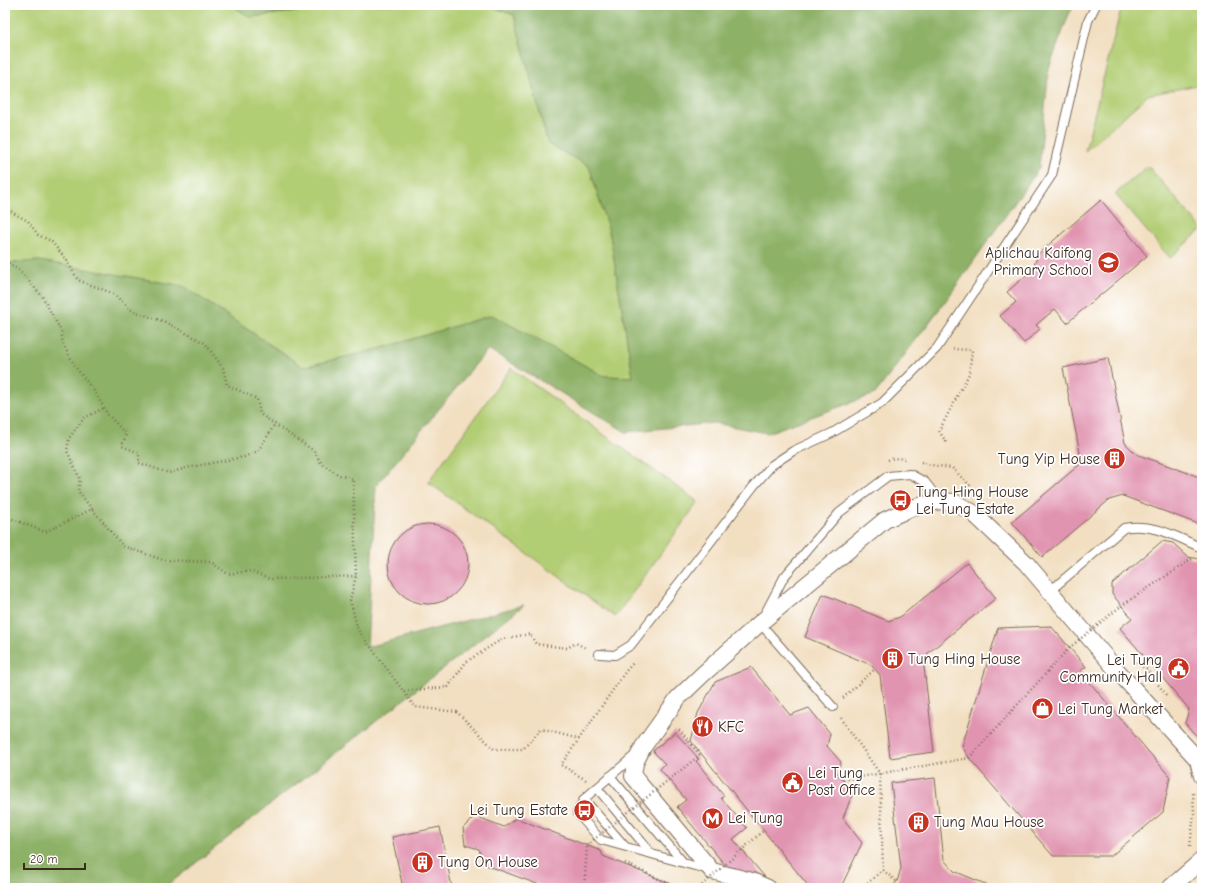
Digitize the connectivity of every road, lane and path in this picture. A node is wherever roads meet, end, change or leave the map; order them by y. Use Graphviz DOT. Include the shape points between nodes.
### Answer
graph roads {
  1 [pos="1096,5"];
  2 [pos="5,206"];
  3 [pos="5,261"];
  4 [pos="937,348"];
  5 [pos="104,408"];
  6 [pos="275,424"];
  7 [pos="946,442"];
  8 [pos="931,465"];
  9 [pos="952,468"];
  10 [pos="940,501"];
  11 [pos="92,509"];
  12 [pos="5,516"];
  13 [pos="1202,548"];
  14 [pos="1196,556"];
  15 [pos="356,576"];
  16 [pos="1050,591"];
  17 [pos="760,623"];
  18 [pos="1072,636"];
  19 [pos="631,645"];
  20 [pos="1081,646"];
  21 [pos="599,654"];
  22 [pos="875,670"];
  23 [pos="404,691"];
  24 [pos="833,707"];
  25 [pos="676,726"];
  26 [pos="579,739"];
  27 [pos="643,748"];
  28 [pos="1200,761"];
  29 [pos="880,774"];
  30 [pos="610,776"];
  31 [pos="1202,776"];
  32 [pos="843,780"];
  33 [pos="586,781"];
  34 [pos="597,788"];
  35 [pos="1192,789"];
  36 [pos="584,799"];
  37 [pos="763,831"];
  38 [pos="587,845"];
  39 [pos="624,845"];
  40 [pos="594,849"];
  41 [pos="652,853"];
  42 [pos="1198,856"];
  43 [pos="622,862"];
  44 [pos="684,862"];
  45 [pos="883,870"];
  46 [pos="712,871"];
  47 [pos="897,882"];
  48 [pos="584,888"];
  49 [pos="678,888"];
  50 [pos="699,888"];
  51 [pos="768,888"];
  52 [pos="862,888"];
  53 [pos="1170,888"];
  1 -- 4 [label="lane" via="1088,21 1052,175"];
  2 -- 6 [label="path" via="28,221 38,235 51,241 78,280 112,293 133,311 165,322 205,344 223,368 227,385 257,399 260,414"];
  3 -- 5 [label="path" via="20,270 42,296 61,330 63,344 76,368"];
  4 -- 7 [label="path" via="972,350 969,374 939,431"];
  4 -- 19 [label="lane" via="882,403 772,465"];
  5 -- 6 [label="path" via="126,434 122,446 140,453 139,463 169,473 244,457 258,451"];
  5 -- 11 [label="path" via="84,418 69,438 67,451 80,479 78,491"];
  6 -- 15 [label="path" via="314,452 321,463 339,475 353,479"];
  8 -- 9 [label="path"];
  10 -- 16 [label="street" via="954,502 972,512 1026,563"];
  10 -- 17 [label="street" via="911,508 889,517"];
  10 -- 17 [label="lane" via="925,482 910,474 888,476 839,513 784,577"];
  11 -- 12 [label="path" via="45,532"];
  11 -- 15 [label="path" via="123,546 163,560 211,562 228,574 250,571 270,579"];
  13 -- 16 [label="lane" via="1157,528 1138,525 1124,528"];
  14 -- 29 [label="path, bridge" via="1121,606 1069,648 969,758"];
  15 -- 23 [label="path" via="350,600 358,630"];
  16 -- 28 [label="street" via="1114,667"];
  17 -- 24 [label="lane"];
  17 -- 27 [label="street" via="678,698"];
  18 -- 20 [label="path"];
  19 -- 21 [label="lane" via="614,655"];
  19 -- 26 [label="path" via="636,660"];
  21 -- 23 [label="path" via="576,643 566,648 536,644 530,634 502,639 466,662 448,687"];
  22 -- 24 [label="path"];
  23 -- 26 [label="path" via="415,707 456,712 494,749 523,750 541,729"];
  24 -- 29 [label="path"];
  25 -- 38 [label="path, bridge" via="700,754"];
  26 -- 33 [label="path" via="561,765"];
  27 -- 30 [label="lane"];
  27 -- 46 [label="street" via="635,763 633,776"];
  28 -- 31 [label="street"];
  29 -- 32 [label="path, bridge"];
  29 -- 45 [label="path"];
  30 -- 34 [label="lane"];
  30 -- 44 [label="lane"];
  34 -- 36 [label="lane"];
  34 -- 41 [label="lane"];
  35 -- 42 [label="path"];
  36 -- 39 [label="lane"];
  36 -- 39 [label="lane" via="577,813 601,840"];
  37 -- 50 [label="path, bridge"];
  38 -- 40 [label="path"];
  38 -- 48 [label="path"];
  39 -- 41 [label="lane"];
  41 -- 44 [label="lane"];
  42 -- 53 [label="street"];
  43 -- 49 [label="path"];
  44 -- 46 [label="lane"];
  45 -- 47 [label="path"];
  45 -- 52 [label="path"];
  46 -- 51 [label="street" via="752,880"];
}
